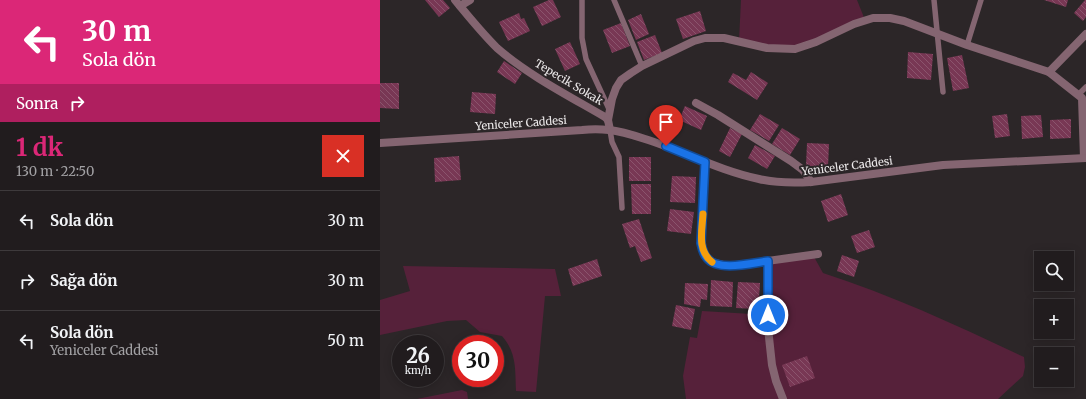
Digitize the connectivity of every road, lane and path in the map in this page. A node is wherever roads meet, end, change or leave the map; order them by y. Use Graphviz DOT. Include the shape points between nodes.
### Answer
graph roads {
  1 [pos="470,0"];
  2 [pos="582,0"];
  3 [pos="614,0"];
  4 [pos="934,0"];
  5 [pos="981,0"];
  6 [pos="457,3"];
  7 [pos="937,34"];
  8 [pos="1086,34"];
  9 [pos="967,45"];
  10 [pos="642,66"];
  11 [pos="1049,72"];
  12 [pos="1086,87"];
  13 [pos="943,92"];
  14 [pos="1078,95"];
  15 [pos="696,103"];
  16 [pos="609,109"];
  17 [pos="608,120"];
  18 [pos="610,130"];
  19 [pos="380,143"];
  20 [pos="1085,158"];
  21 [pos="705,162"];
  22 [pos="811,182"];
  23 [pos="622,208"];
  24 [pos="818,254"];
  25 [pos="768,261"];
  26 [pos="783,399"];
  1 -- 6 [label="street"];
  2 -- 16 [label="lane" via="582,38 586,59"];
  3 -- 10 [label="lane"];
  4 -- 7 [label="lane"];
  5 -- 9 [label="lane"];
  6 -- 17 [label="street, Tepecik Sokak" via="497,48"];
  7 -- 9 [label="street"];
  7 -- 10 [label="street" via="897,18 873,18 795,49 767,48 724,38 705,38"];
  7 -- 13 [label="lane"];
  8 -- 11 [label="street"];
  9 -- 11 [label="street"];
  10 -- 16 [label="street" via="621,80"];
  11 -- 14 [label="street"];
  12 -- 14 [label="lane"];
  14 -- 20 [label="street" via="1082,98"];
  15 -- 22 [label="street" via="791,161 803,170"];
  16 -- 17 [label="street"];
  17 -- 18 [label="street, Tepecik Sokak"];
  18 -- 19 [label="street, Yeniceler Caddesi"];
  18 -- 21 [label="street, Yeniceler Caddesi" via="652,141"];
  18 -- 23 [label="lane, Tepecik Sokak" via="619,157"];
  20 -- 22 [label="street, Yeniceler Caddesi" via="943,165"];
  21 -- 22 [label="street, Yeniceler Caddesi" via="760,179"];
  21 -- 25 [label="street" via="701,243 707,258 718,265 731,266"];
  24 -- 25 [label="street"];
  25 -- 26 [label="street" via="768,328 772,365"];
}
